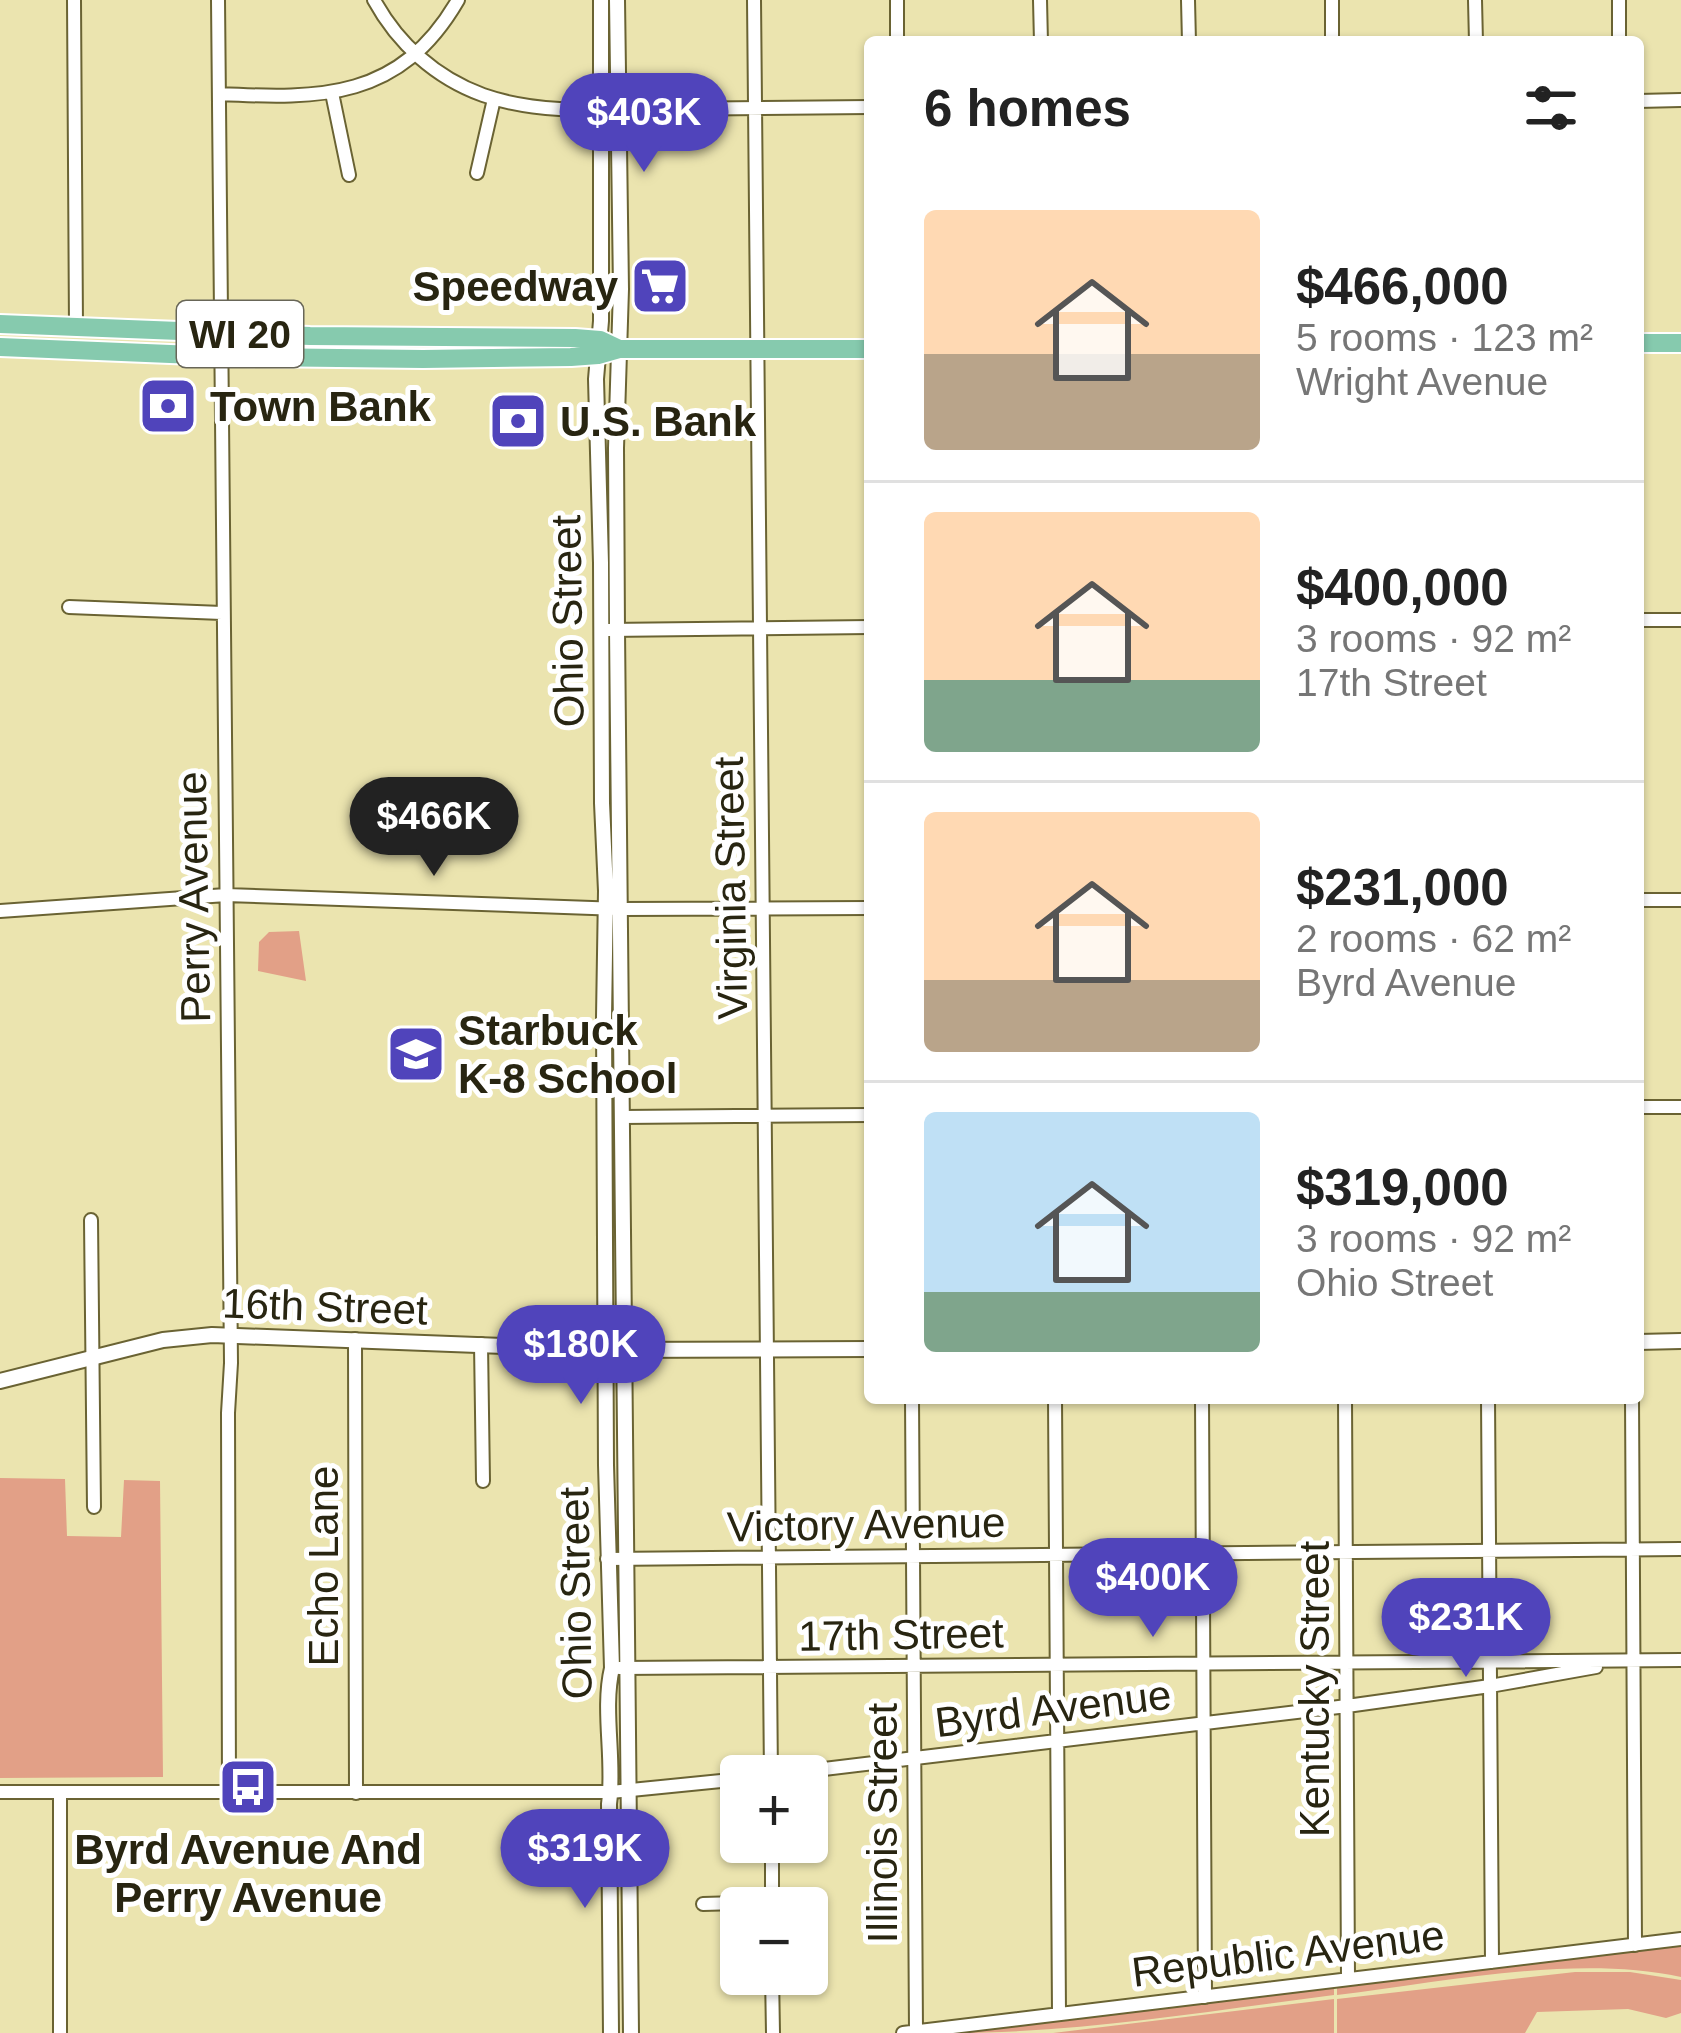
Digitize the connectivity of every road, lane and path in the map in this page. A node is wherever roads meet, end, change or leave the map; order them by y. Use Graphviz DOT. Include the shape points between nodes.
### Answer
graph roads {
  1 [pos="74,0"];
  2 [pos="218,0"];
  3 [pos="374,0"];
  4 [pos="458,0"];
  5 [pos="601,0"];
  6 [pos="617,0"];
  7 [pos="754,0"];
  8 [pos="897,0"];
  9 [pos="1040,0"];
  10 [pos="1188,0"];
  11 [pos="1332,0"];
  12 [pos="1475,0"];
  13 [pos="1619,0"];
  14 [pos="897,36"];
  15 [pos="1041,36"];
  16 [pos="1189,36"];
  17 [pos="1333,36"];
  18 [pos="1476,36"];
  19 [pos="1619,36"];
  20 [pos="415,53"];
  21 [pos="332,93"];
  22 [pos="219,94"];
  23 [pos="494,99"];
  24 [pos="1681,100"];
  25 [pos="1644,101"];
  26 [pos="864,107"];
  27 [pos="754,108"];
  28 [pos="610,109"];
  29 [pos="477,172"];
  30 [pos="349,175"];
  31 [pos="0,323"];
  32 [pos="76,327"];
  33 [pos="220,334"];
  34 [pos="424,335"];
  35 [pos="334,336"];
  36 [pos="481,336"];
  37 [pos="1644,343"];
  38 [pos="1681,343"];
  39 [pos="0,347"];
  40 [pos="599,348"];
  41 [pos="757,348"];
  42 [pos="620,349"];
  43 [pos="864,349"];
  44 [pos="110,350"];
  45 [pos="220,356"];
  46 [pos="328,358"];
  47 [pos="394,358"];
  48 [pos="69,608"];
  49 [pos="222,614"];
  50 [pos="1644,620"];
  51 [pos="1681,620"];
  52 [pos="864,627"];
  53 [pos="760,628"];
  54 [pos="609,630"];
  55 [pos="226,896"];
  56 [pos="1644,900"];
  57 [pos="1681,900"];
  58 [pos="864,908"];
  59 [pos="613,909"];
  60 [pos="763,909"];
  61 [pos="0,911"];
  62 [pos="604,1017"];
  63 [pos="622,1026"];
  64 [pos="1644,1107"];
  65 [pos="1681,1107"];
  66 [pos="864,1115"];
  67 [pos="766,1116"];
  68 [pos="622,1117"];
  69 [pos="91,1220"];
  70 [pos="231,1335"];
  71 [pos="355,1339"];
  72 [pos="1681,1341"];
  73 [pos="1644,1342"];
  74 [pos="481,1344"];
  75 [pos="864,1349"];
  76 [pos="606,1350"];
  77 [pos="624,1350"];
  78 [pos="768,1350"];
  79 [pos="93,1357"];
  80 [pos="0,1381"];
  81 [pos="912,1404"];
  82 [pos="1055,1404"];
  83 [pos="1202,1404"];
  84 [pos="1345,1404"];
  85 [pos="1488,1404"];
  86 [pos="1631,1404"];
  87 [pos="483,1481"];
  88 [pos="94,1508"];
  89 [pos="1633,1549"];
  90 [pos="1681,1549"];
  91 [pos="1490,1550"];
  92 [pos="1346,1552"];
  93 [pos="1203,1553"];
  94 [pos="1057,1555"];
  95 [pos="914,1556"];
  96 [pos="770,1558"];
  97 [pos="608,1559"];
  98 [pos="627,1559"];
  99 [pos="1681,1660"];
  100 [pos="1490,1661"];
  101 [pos="1633,1661"];
  102 [pos="1347,1663"];
  103 [pos="1204,1664"];
  104 [pos="1058,1665"];
  105 [pos="914,1667"];
  106 [pos="619,1668"];
  107 [pos="771,1668"];
  108 [pos="1490,1686"];
  109 [pos="1347,1706"];
  110 [pos="1204,1723"];
  111 [pos="1058,1741"];
  112 [pos="770,1755"];
  113 [pos="915,1758"];
  114 [pos="828,1769"];
  115 [pos="720,1781"];
  116 [pos="618,1791"];
  117 [pos="0,1792"];
  118 [pos="60,1792"];
  119 [pos="229,1792"];
  120 [pos="356,1793"];
  121 [pos="703,1904"];
  122 [pos="720,1904"];
  123 [pos="1681,1939"];
  124 [pos="1635,1945"];
  125 [pos="1492,1962"];
  126 [pos="1348,1979"];
  127 [pos="772,1995"];
  128 [pos="1205,1996"];
  129 [pos="1059,2014"];
  130 [pos="916,2032"];
  131 [pos="60,2033"];
  132 [pos="611,2033"];
  133 [pos="631,2033"];
  134 [pos="772,2033"];
  135 [pos="903,2033"];
  1 -- 32 [label="street"];
  2 -- 22 [label="street, Perry Avenue"];
  3 -- 20 [label="street"];
  4 -- 20 [label="street"];
  5 -- 28 [label="street, Ohio Street"];
  6 -- 28 [label="street, Ohio Street"];
  7 -- 27 [label="street, Virginia Street"];
  8 -- 14 [label="street"];
  9 -- 15 [label="street"];
  10 -- 16 [label="street"];
  11 -- 17 [label="street"];
  12 -- 18 [label="street"];
  13 -- 19 [label="street"];
  20 -- 21 [label="street" via="382,76"];
  20 -- 23 [label="street"];
  21 -- 22 [label="street"];
  21 -- 30 [label="street"];
  22 -- 33 [label="street, Perry Avenue"];
  23 -- 28 [label="street"];
  23 -- 29 [label="street"];
  24 -- 25 [label="street"];
  26 -- 27 [label="street"];
  27 -- 28 [label="street"];
  27 -- 41 [label="street, Virginia Street"];
  28 -- 40 [label="street, Ohio Street"];
  28 -- 42 [label="street, Ohio Street"];
  31 -- 32 [label="main road, WI 20"];
  32 -- 33 [label="main road, WI 20"];
  33 -- 35 [label="main road, WI 20"];
  33 -- 44 [label="main road" via="210,343 154,340"];
  33 -- 45 [label="street, Perry Avenue"];
  34 -- 35 [label="main road, WI 20"];
  34 -- 36 [label="main road, WI 20"];
  34 -- 46 [label="main road" via="374,349 334,349"];
  35 -- 45 [label="main road" via="238,345"];
  36 -- 40 [label="main road, WI 20"];
  36 -- 47 [label="main road" via="475,344"];
  37 -- 38 [label="main road"];
  39 -- 44 [label="main road, WI 20"];
  40 -- 42 [label="main road, WI 20"];
  40 -- 47 [label="main road, WI 20"];
  40 -- 54 [label="street, Ohio Street"];
  41 -- 42 [label="main road, WI 20"];
  41 -- 43 [label="main road, WI 20"];
  41 -- 53 [label="street, Virginia Street"];
  42 -- 54 [label="street, Ohio Street"];
  44 -- 45 [label="main road, WI 20"];
  45 -- 46 [label="main road, WI 20"];
  45 -- 49 [label="street, Perry Avenue"];
  46 -- 47 [label="main road, WI 20"];
  48 -- 49 [label="street"];
  49 -- 55 [label="street, Perry Avenue"];
  50 -- 51 [label="street"];
  52 -- 53 [label="street"];
  53 -- 54 [label="street"];
  53 -- 60 [label="street, Virginia Street"];
  54 -- 59 [label="street, Ohio Street"];
  55 -- 59 [label="street"];
  55 -- 61 [label="street"];
  55 -- 70 [label="street, Perry Avenue"];
  56 -- 57 [label="street"];
  58 -- 60 [label="street"];
  59 -- 60 [label="street"];
  59 -- 62 [label="street, Ohio Street"];
  59 -- 63 [label="street, Ohio Street"];
  60 -- 67 [label="street, Virginia Street"];
  62 -- 63 [label="street"];
  62 -- 76 [label="street, Ohio Street"];
  63 -- 68 [label="street, Ohio Street"];
  64 -- 65 [label="street"];
  66 -- 67 [label="street"];
  67 -- 68 [label="street"];
  67 -- 78 [label="street, Virginia Street"];
  68 -- 77 [label="street, Ohio Street"];
  69 -- 79 [label="street"];
  70 -- 71 [label="street, 16th Street"];
  70 -- 79 [label="street, 16th Street"];
  70 -- 119 [label="street, Perry Avenue"];
  71 -- 74 [label="street, 16th Street"];
  71 -- 120 [label="street, Echo Lane"];
  72 -- 73 [label="street"];
  74 -- 76 [label="street, 16th Street"];
  74 -- 87 [label="street"];
  75 -- 78 [label="street, 16th Street"];
  76 -- 77 [label="street, 16th Street"];
  76 -- 97 [label="street, Ohio Street"];
  77 -- 78 [label="street, 16th Street"];
  77 -- 98 [label="street, Ohio Street"];
  78 -- 96 [label="street, Virginia Street"];
  79 -- 80 [label="street, 16th Street"];
  79 -- 88 [label="street"];
  81 -- 95 [label="street, Illinois Street"];
  82 -- 94 [label="street"];
  83 -- 93 [label="street"];
  84 -- 92 [label="street, Kentucky Street"];
  85 -- 91 [label="street"];
  86 -- 89 [label="street"];
  89 -- 90 [label="street, Victory Avenue"];
  89 -- 91 [label="street, Victory Avenue"];
  89 -- 101 [label="street"];
  91 -- 92 [label="street, Victory Avenue"];
  91 -- 100 [label="street"];
  92 -- 93 [label="street, Victory Avenue"];
  92 -- 102 [label="street, Kentucky Street"];
  93 -- 94 [label="street, Victory Avenue"];
  93 -- 103 [label="street"];
  94 -- 95 [label="street, Victory Avenue"];
  94 -- 104 [label="street"];
  95 -- 96 [label="street, Victory Avenue"];
  95 -- 105 [label="street, Illinois Street"];
  96 -- 98 [label="street, Victory Avenue"];
  96 -- 107 [label="street, Virginia Street"];
  97 -- 98 [label="street, Victory Avenue"];
  97 -- 106 [label="street, Ohio Street"];
  98 -- 106 [label="street, Ohio Street"];
  99 -- 101 [label="street, 17th Street"];
  100 -- 101 [label="street, 17th Street"];
  100 -- 102 [label="street, 17th Street"];
  100 -- 108 [label="street"];
  101 -- 108 [label="street, Byrd Avenue"];
  101 -- 124 [label="street"];
  102 -- 103 [label="street, 17th Street"];
  102 -- 109 [label="street, Kentucky Street"];
  103 -- 104 [label="street, 17th Street"];
  103 -- 110 [label="street"];
  104 -- 105 [label="street, 17th Street"];
  104 -- 111 [label="street"];
  105 -- 107 [label="street, 17th Street"];
  105 -- 113 [label="street, Illinois Street"];
  106 -- 107 [label="street, 17th Street"];
  106 -- 116 [label="street, Ohio Street"];
  107 -- 112 [label="street, Virginia Street"];
  108 -- 109 [label="street, Byrd Avenue"];
  108 -- 125 [label="street"];
  109 -- 110 [label="street, Byrd Avenue"];
  109 -- 126 [label="street, Kentucky Street"];
  110 -- 111 [label="street, Byrd Avenue"];
  110 -- 128 [label="street"];
  111 -- 113 [label="street, Byrd Avenue"];
  111 -- 129 [label="street"];
  113 -- 114 [label="street, Byrd Avenue"];
  113 -- 130 [label="street, Illinois Street"];
  115 -- 116 [label="street"];
  116 -- 120 [label="street"];
  116 -- 132 [label="street, Ohio Street"];
  116 -- 133 [label="street, Ohio Street"];
  117 -- 118 [label="street"];
  118 -- 119 [label="street"];
  118 -- 131 [label="street"];
  119 -- 120 [label="street"];
  121 -- 122 [label="street"];
  123 -- 124 [label="street, Republic Avenue"];
  124 -- 125 [label="street, Republic Avenue"];
  125 -- 126 [label="street, Republic Avenue"];
  126 -- 128 [label="street, Republic Avenue"];
  127 -- 134 [label="street"];
  128 -- 129 [label="street, Republic Avenue"];
  129 -- 130 [label="street, Republic Avenue"];
  130 -- 135 [label="street, Republic Avenue"];
}
